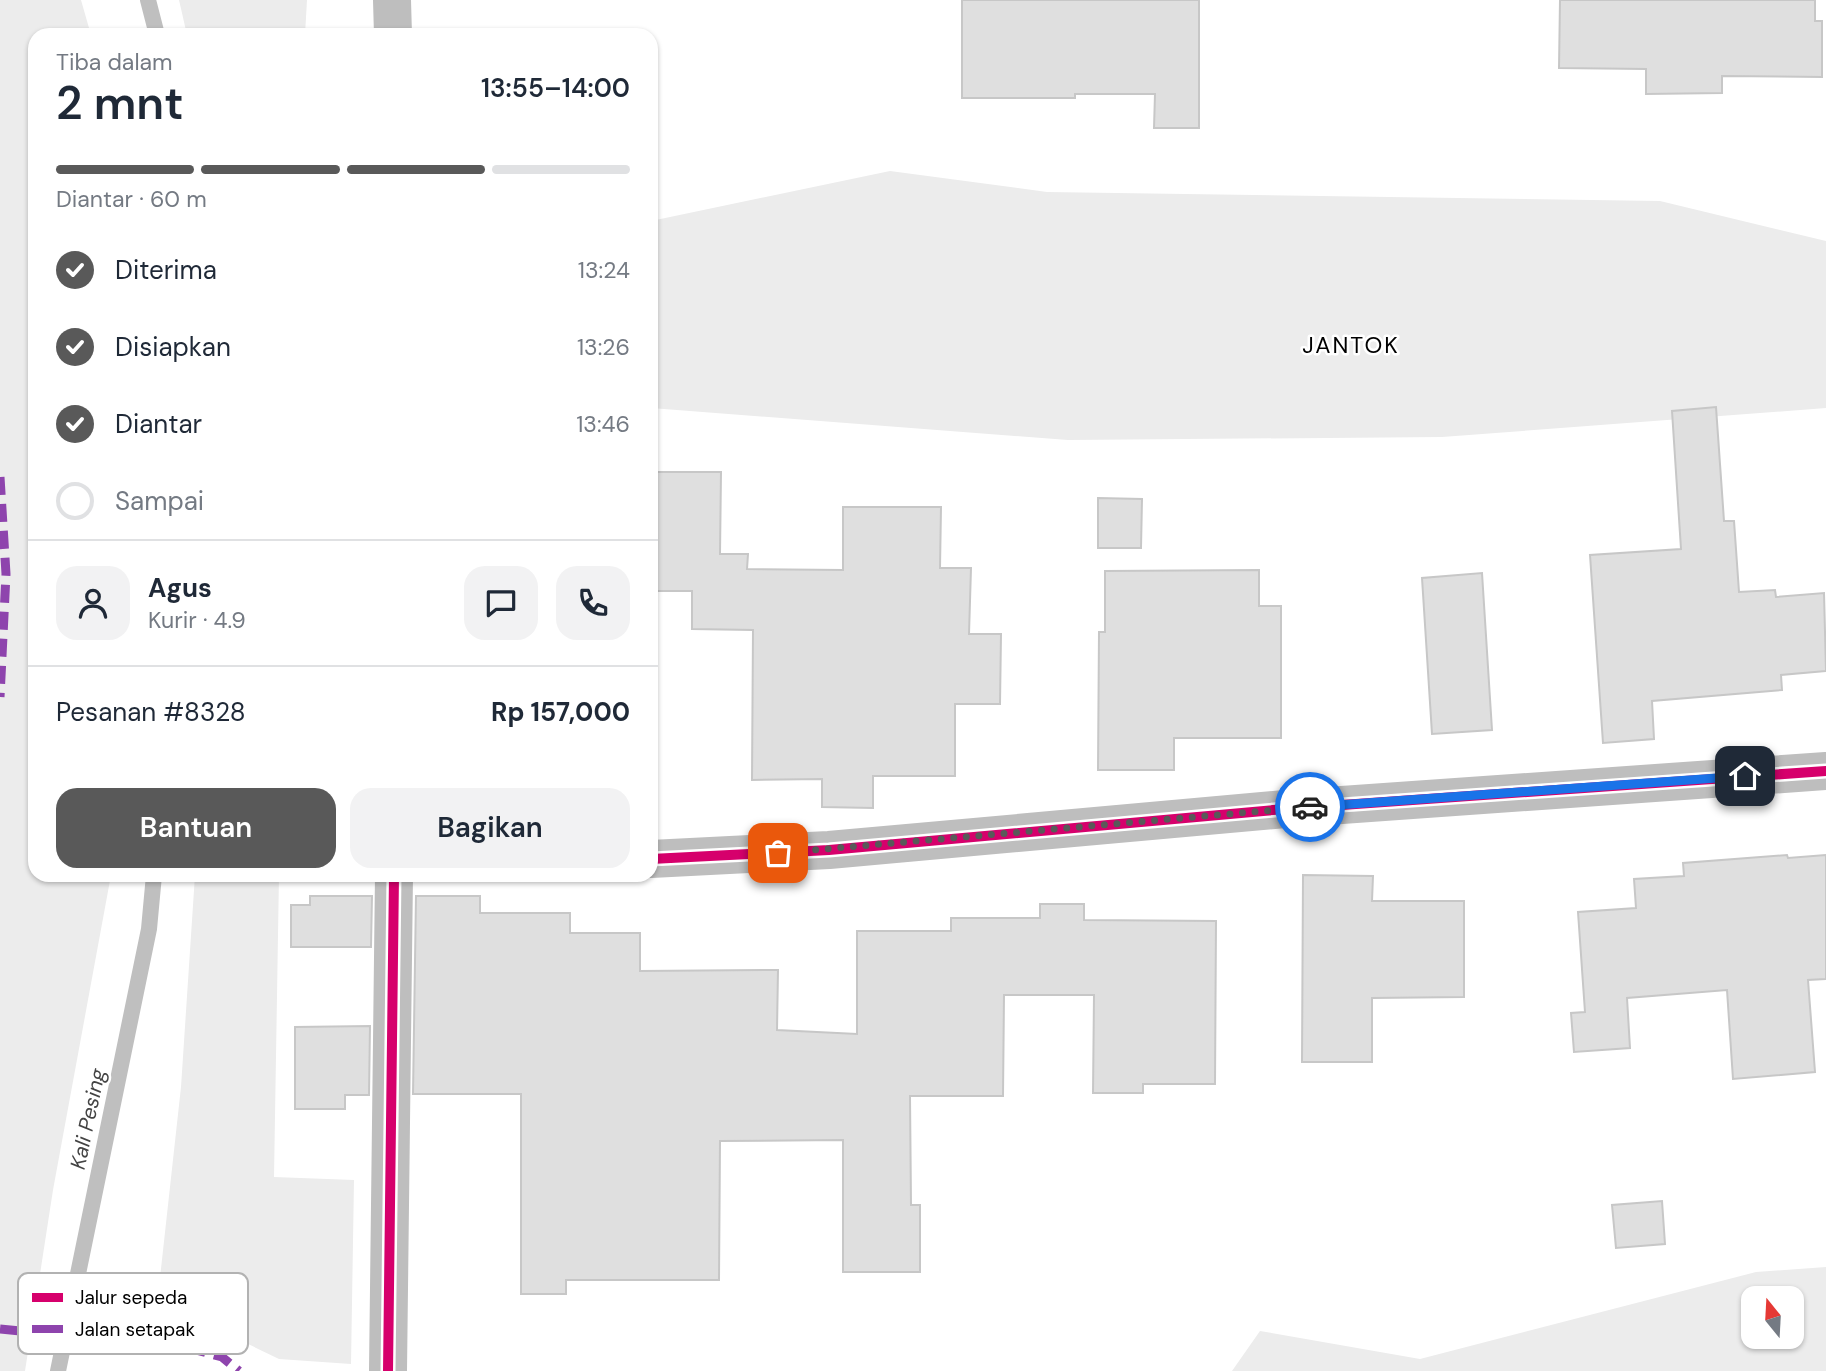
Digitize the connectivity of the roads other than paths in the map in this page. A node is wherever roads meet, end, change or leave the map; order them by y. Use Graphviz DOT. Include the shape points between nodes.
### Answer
graph roads {
  1 [pos="392,0"];
  2 [pos="393,28"];
  3 [pos="1826,771"];
  4 [pos="658,859"];
  5 [pos="394,882"];
  6 [pos="388,1371"];
  1 -- 2 [label="street"];
  3 -- 4 [label="street" via="1285,809 829,850"];
  5 -- 6 [label="street"];
}
